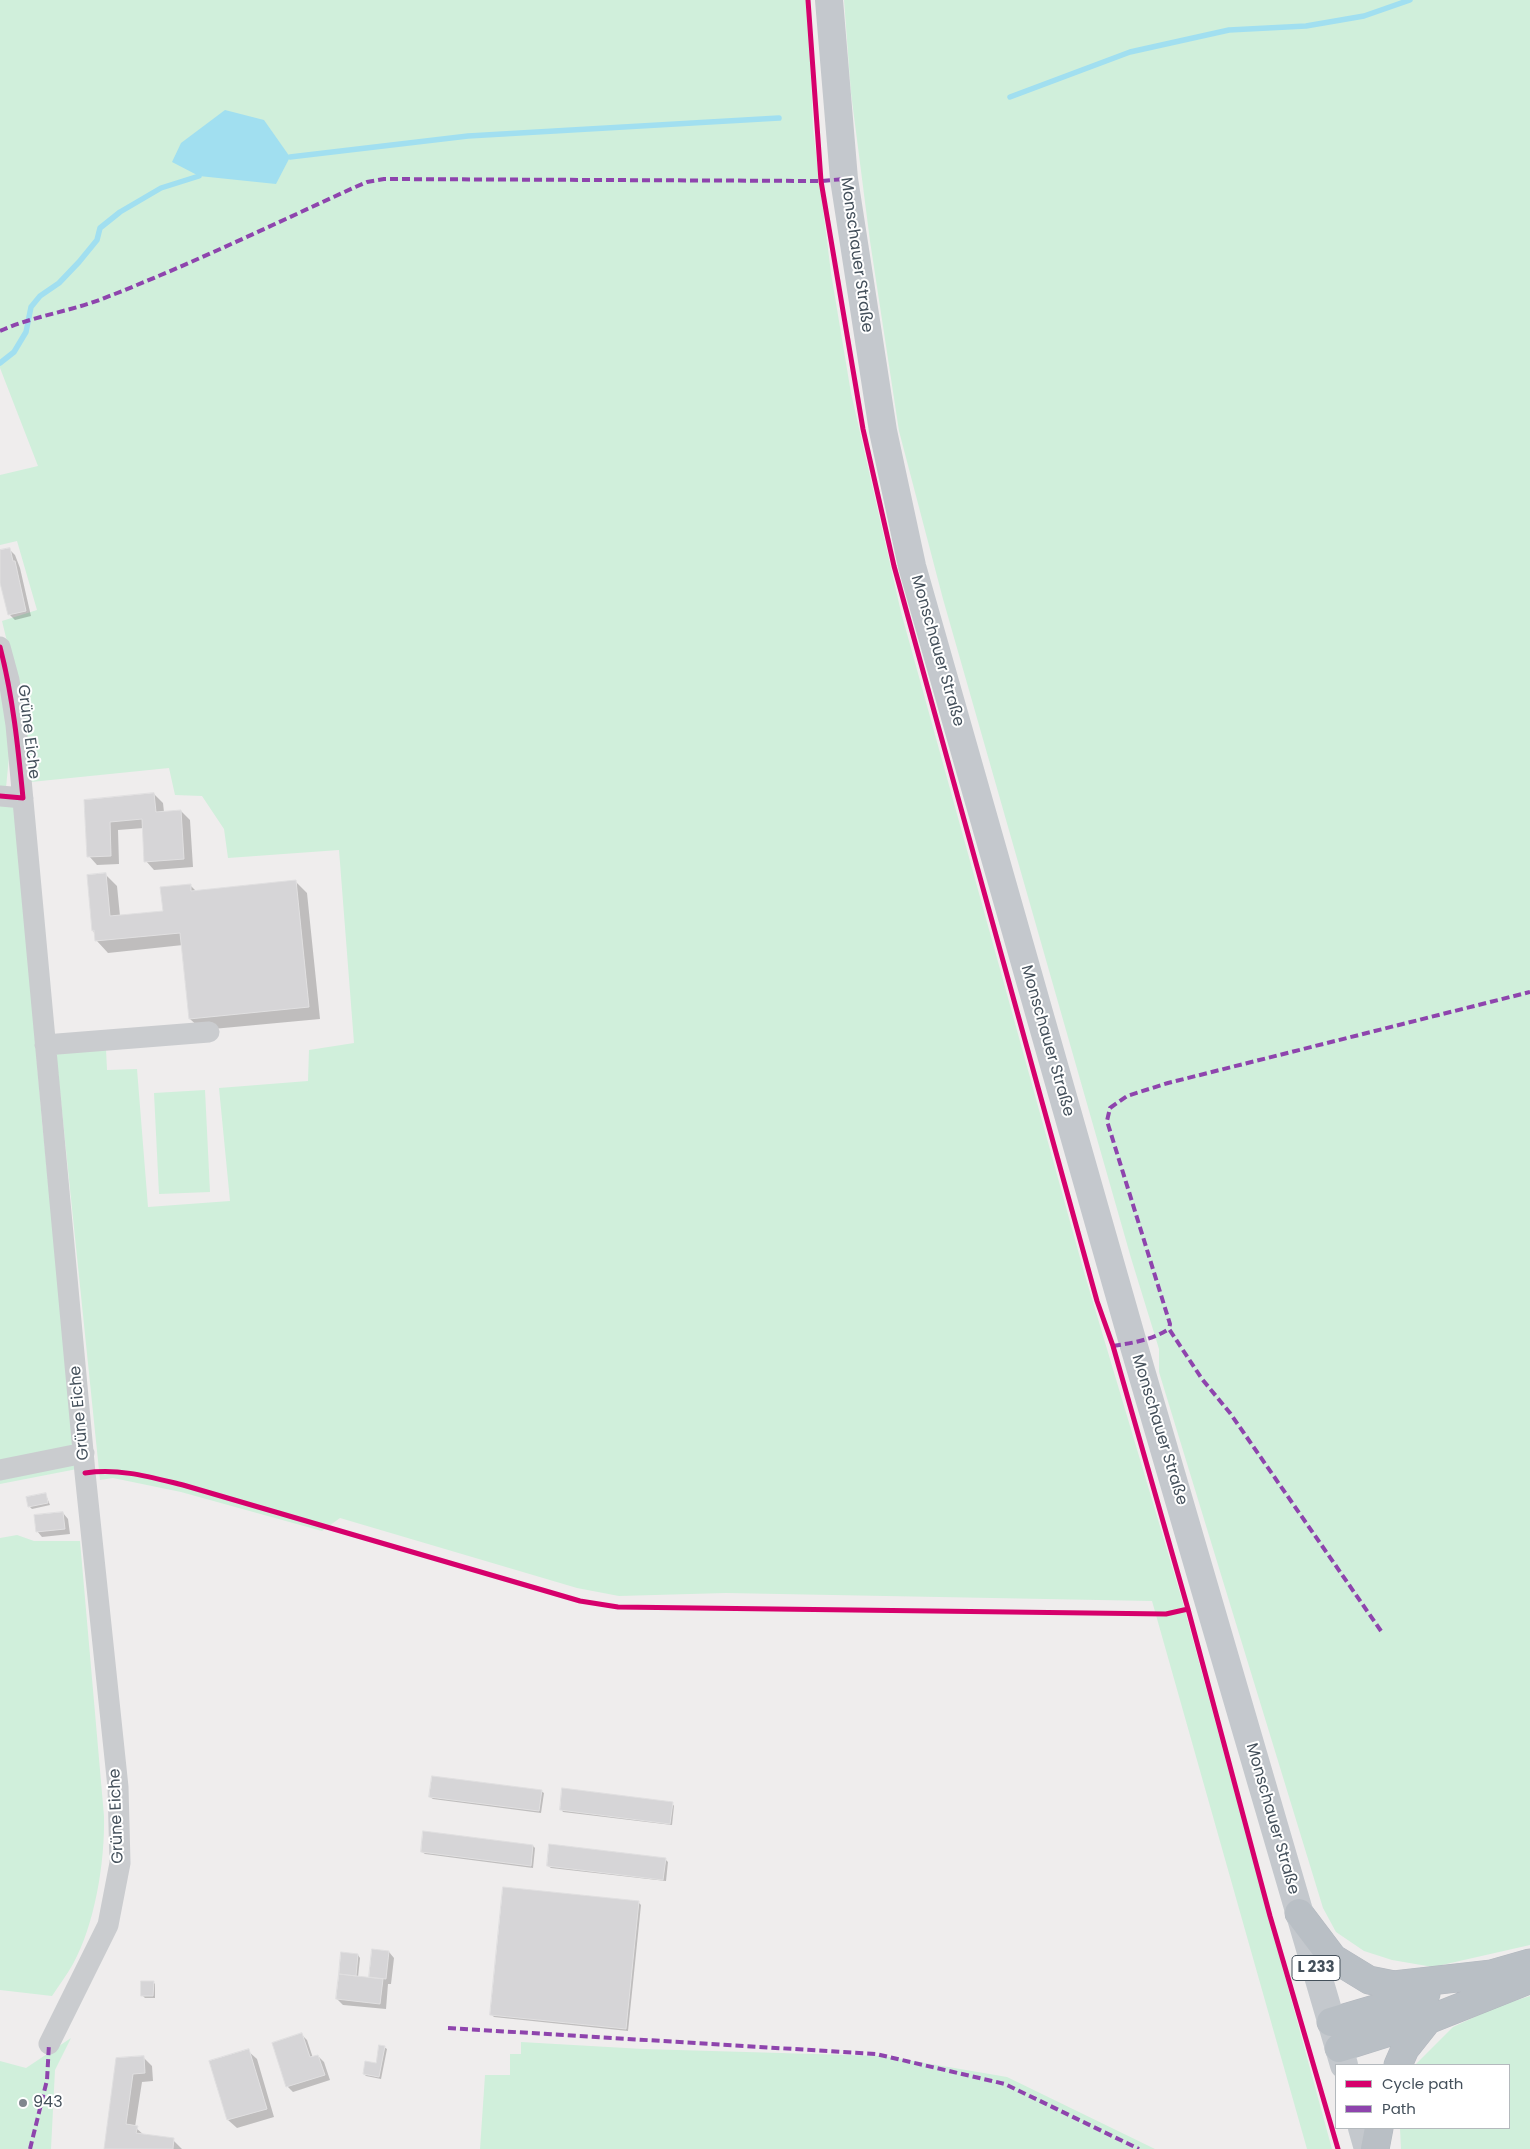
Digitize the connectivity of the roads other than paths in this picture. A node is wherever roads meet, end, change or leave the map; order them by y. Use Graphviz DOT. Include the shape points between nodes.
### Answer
graph roads {
  1 [pos="829,0"];
  2 [pos="0,647"];
  3 [pos="0,796"];
  4 [pos="23,798"];
  5 [pos="209,1032"];
  6 [pos="45,1045"];
  7 [pos="84,1454"];
  8 [pos="0,1470"];
  9 [pos="1300,1913"];
  10 [pos="1530,1964"];
  11 [pos="1492,1974"];
  12 [pos="1530,1980"];
  13 [pos="1428,2020"];
  14 [pos="1332,2022"];
  15 [pos="49,2044"];
  16 [pos="1342,2057"];
  17 [pos="1398,2064"];
  18 [pos="1362,2129"];
  19 [pos="1379,2129"];
  20 [pos="1368,2149"];
  21 [pos="1375,2149"];
  1 -- 9 [label="main road, Monschauer Straße / L 233" via="844,178 883,431 912,566 1130,1333"];
  2 -- 4 [label="street, Grüne Eiche" via="16,725"];
  3 -- 4 [label="street, Grüne Eiche"];
  4 -- 6 [label="street, Grüne Eiche"];
  5 -- 6 [label="street"];
  6 -- 7 [label="street, Grüne Eiche"];
  7 -- 8 [label="street"];
  7 -- 15 [label="street, Grüne Eiche" via="118,1787 120,1863 108,1925"];
  9 -- 11 [label="highway" via="1333,1958 1369,1980 1394,1985"];
  9 -- 14 [label="main road, Monschauer Straße / L 233"];
  10 -- 11 [label="highway"];
  11 -- 14 [label="highway"];
  12 -- 13 [label="highway"];
  13 -- 16 [label="highway"];
  13 -- 17 [label="highway" via="1405,2049"];
  14 -- 16 [label="main road, Monschauer Straße"];
  18 -- 20 [label="main road"];
  19 -- 21 [label="highway"];
}
